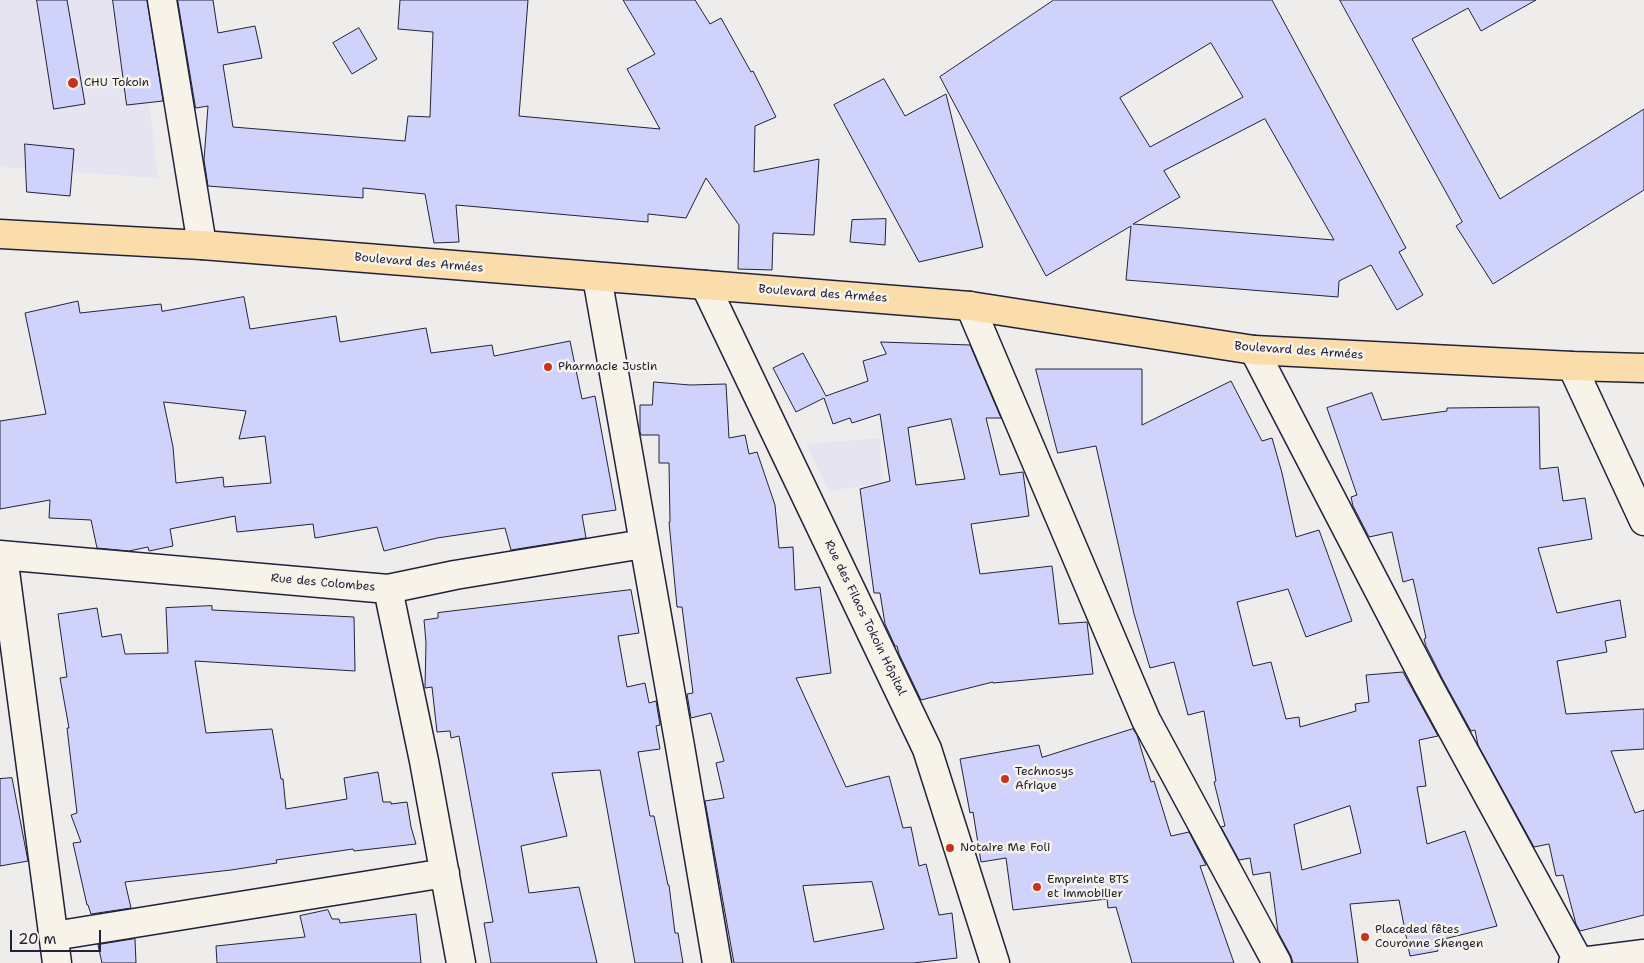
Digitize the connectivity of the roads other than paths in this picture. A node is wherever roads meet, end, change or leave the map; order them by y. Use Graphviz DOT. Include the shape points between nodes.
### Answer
graph roads {
  1 [pos="162,0"];
  2 [pos="0,234"];
  3 [pos="202,245"];
  4 [pos="597,277"];
  5 [pos="705,285"];
  6 [pos="970,306"];
  7 [pos="1254,350"];
  8 [pos="1572,366"];
  9 [pos="1644,368"];
  10 [pos="1644,520"];
  11 [pos="643,544"];
  12 [pos="2,556"];
  13 [pos="388,589"];
  14 [pos="445,873"];
  15 [pos="54,936"];
  16 [pos="1644,954"];
  17 [pos="57,963"];
  18 [pos="461,963"];
  19 [pos="717,963"];
  20 [pos="995,963"];
  21 [pos="1277,963"];
  22 [pos="1576,963"];
  1 -- 3 [label="street"];
  2 -- 3 [label="main road, Boulevard des Armées"];
  3 -- 4 [label="main road, Boulevard des Armées"];
  4 -- 5 [label="main road, Boulevard des Armées"];
  4 -- 11 [label="street"];
  5 -- 6 [label="main road, Boulevard des Armées"];
  5 -- 20 [label="street, Rue des Filaos Tokoin Hôpital" via="927,748"];
  6 -- 7 [label="main road, Boulevard des Armées"];
  6 -- 21 [label="street" via="1146,720"];
  7 -- 8 [label="main road, Boulevard des Armées"];
  7 -- 22 [label="street"];
  8 -- 9 [label="main road, Boulevard des Armées"];
  8 -- 10 [label="street"];
  11 -- 13 [label="street, Rue des Colombes"];
  11 -- 19 [label="street"];
  12 -- 13 [label="street, Rue des Colombes"];
  12 -- 15 [label="street"];
  13 -- 14 [label="street"];
  14 -- 15 [label="street"];
  14 -- 18 [label="street"];
  15 -- 17 [label="street"];
  16 -- 22 [label="street"];
}
